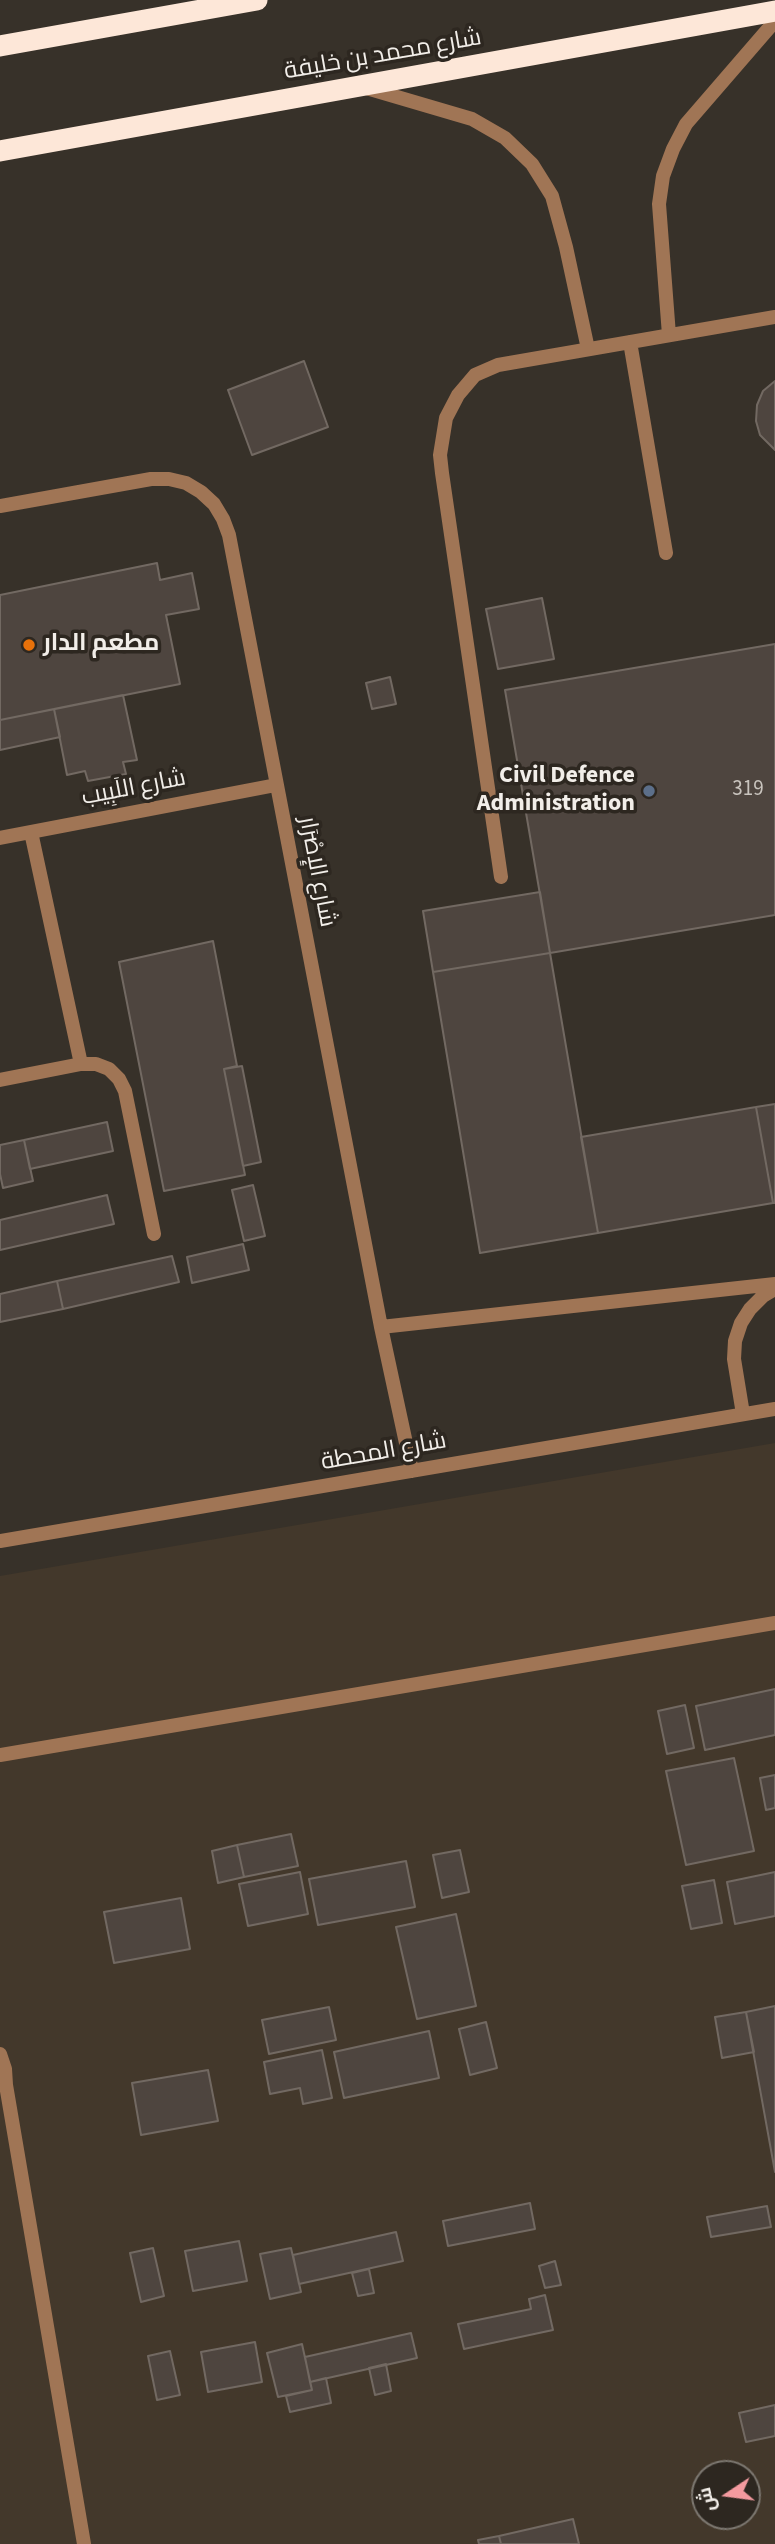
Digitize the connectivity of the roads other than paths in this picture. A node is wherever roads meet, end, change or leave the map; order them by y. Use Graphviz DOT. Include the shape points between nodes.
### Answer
graph roads {
  1 [pos="257,0"];
  2 [pos="775,11"];
  3 [pos="775,21"];
  4 [pos="0,46"];
  5 [pos="362,87"];
  6 [pos="0,151"];
  7 [pos="775,317"];
  8 [pos="669,335"];
  9 [pos="630,342"];
  10 [pos="588,349"];
  11 [pos="0,506"];
  12 [pos="666,553"];
  13 [pos="276,785"];
  14 [pos="31,832"];
  15 [pos="0,838"];
  16 [pos="501,877"];
  17 [pos="81,1064"];
  18 [pos="0,1080"];
  19 [pos="154,1234"];
  20 [pos="775,1287"];
  21 [pos="381,1327"];
  22 [pos="775,1409"];
  23 [pos="743,1414"];
  24 [pos="411,1471"];
  25 [pos="0,1541"];
  26 [pos="775,1623"];
  27 [pos="0,1755"];
  28 [pos="0,2054"];
  29 [pos="83,2544"];
  1 -- 4 [label="highway"];
  2 -- 5 [label="highway, شارع محمد بن خليفة"];
  3 -- 8 [label="lane" via="686,124 663,176 659,204"];
  5 -- 6 [label="highway, شارع محمد بن خليفة"];
  5 -- 10 [label="lane" via="472,119 505,138 532,164 552,196"];
  7 -- 8 [label="lane"];
  8 -- 9 [label="lane"];
  9 -- 10 [label="lane"];
  9 -- 12 [label="lane"];
  10 -- 16 [label="lane" via="498,365 475,375 458,395 442,436 442,474"];
  11 -- 13 [label="lane, شارع الإِصْرَار" via="151,479 186,483 214,504 229,535"];
  13 -- 14 [label="lane, شارع اللَبِيب"];
  13 -- 21 [label="lane, شارع الإِصْرَار"];
  14 -- 15 [label="lane, شارع اللَبِيب"];
  14 -- 17 [label="lane"];
  17 -- 18 [label="lane"];
  17 -- 19 [label="lane" via="96,1063 108,1069 125,1091"];
  20 -- 21 [label="lane"];
  20 -- 23 [label="lane" via="750,1308 735,1341"];
  21 -- 24 [label="lane, شارع الإِصْرَار"];
  22 -- 23 [label="lane, شارع المحطة"];
  23 -- 24 [label="lane, شارع المحطة"];
  24 -- 25 [label="lane, شارع المحطة"];
  26 -- 27 [label="lane"];
  28 -- 29 [label="lane"];
}
